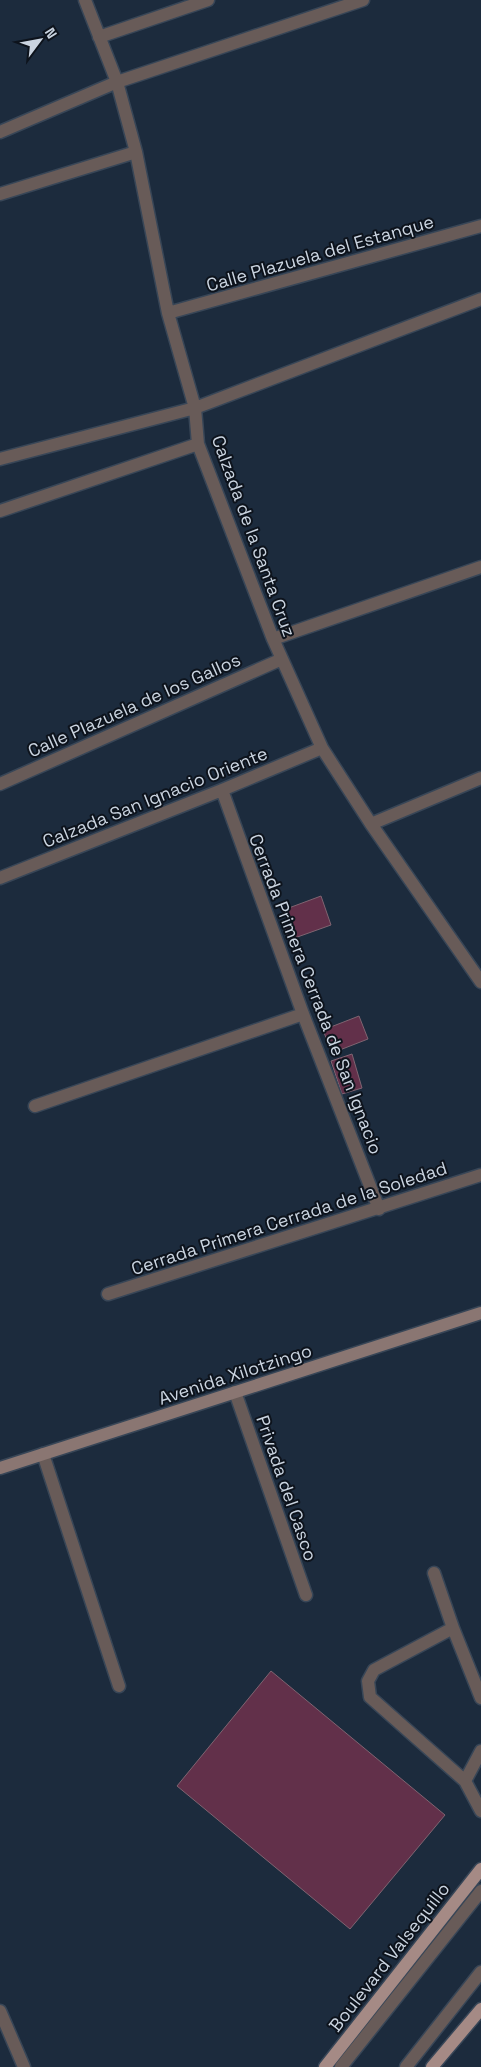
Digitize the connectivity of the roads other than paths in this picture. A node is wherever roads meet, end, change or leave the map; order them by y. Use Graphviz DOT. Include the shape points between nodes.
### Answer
graph roads {
  1 [pos="85,0"];
  2 [pos="208,0"];
  3 [pos="363,0"];
  4 [pos="99,37"];
  5 [pos="116,82"];
  6 [pos="0,132"];
  7 [pos="136,152"];
  8 [pos="0,194"];
  9 [pos="481,226"];
  10 [pos="481,298"];
  11 [pos="168,314"];
  12 [pos="195,408"];
  13 [pos="198,444"];
  14 [pos="0,459"];
  15 [pos="0,511"];
  16 [pos="481,567"];
  17 [pos="273,639"];
  18 [pos="282,659"];
  19 [pos="322,748"];
  20 [pos="481,778"];
  21 [pos="0,784"];
  22 [pos="222,790"];
  23 [pos="371,824"];
  24 [pos="0,878"];
  25 [pos="481,982"];
  26 [pos="303,1014"];
  27 [pos="35,1106"];
  28 [pos="481,1175"];
  29 [pos="379,1209"];
  30 [pos="108,1294"];
  31 [pos="481,1313"];
  32 [pos="235,1392"];
  33 [pos="43,1454"];
  34 [pos="0,1468"];
  35 [pos="434,1574"];
  36 [pos="306,1595"];
  37 [pos="453,1628"];
  38 [pos="119,1686"];
  39 [pos="481,1698"];
  40 [pos="481,1751"];
  41 [pos="465,1781"];
  42 [pos="481,1811"];
  43 [pos="481,1869"];
  44 [pos="481,1891"];
  45 [pos="481,1972"];
  46 [pos="481,2009"];
  47 [pos="0,2011"];
  48 [pos="24,2067"];
  49 [pos="325,2067"];
  50 [pos="340,2067"];
  51 [pos="406,2067"];
  52 [pos="432,2067"];
  1 -- 4 [label="street, Calzada de la Santa Cruz"];
  2 -- 4 [label="street"];
  3 -- 5 [label="street"];
  4 -- 5 [label="street, Calzada de la Santa Cruz"];
  5 -- 6 [label="street"];
  5 -- 7 [label="street, Calzada de la Santa Cruz"];
  7 -- 8 [label="street"];
  7 -- 11 [label="street, Calzada de la Santa Cruz"];
  9 -- 11 [label="street, Calle Plazuela del Estanque"];
  10 -- 12 [label="street"];
  11 -- 12 [label="street, Calzada de la Santa Cruz"];
  12 -- 13 [label="street, Calzada de la Santa Cruz"];
  12 -- 14 [label="street"];
  13 -- 15 [label="street"];
  13 -- 17 [label="street, Calzada de la Santa Cruz"];
  16 -- 17 [label="street"];
  17 -- 18 [label="street, Calzada de la Santa Cruz"];
  18 -- 19 [label="street, Calzada de la Santa Cruz"];
  18 -- 21 [label="street, Calle Plazuela de los Gallos"];
  19 -- 22 [label="street, Calzada San Ignacio Oriente"];
  19 -- 23 [label="street, Calzada de la Santa Cruz"];
  20 -- 23 [label="street"];
  22 -- 24 [label="street, Calzada San Ignacio Oriente"];
  22 -- 26 [label="street, Cerrada Primera Cerrada de San Ignacio"];
  23 -- 25 [label="street, Calzada de la Santa Cruz"];
  26 -- 27 [label="street"];
  26 -- 29 [label="street, Cerrada Primera Cerrada de San Ignacio"];
  28 -- 29 [label="street, Cerrada Primera Cerrada de la Soledad"];
  29 -- 30 [label="street, Cerrada Primera Cerrada de la Soledad"];
  31 -- 32 [label="street, Avenida Xilotzingo"];
  32 -- 33 [label="street, Avenida Xilotzingo"];
  32 -- 36 [label="street, Privada del Casco"];
  33 -- 34 [label="street, Avenida Xilotzingo"];
  33 -- 38 [label="street"];
  35 -- 37 [label="street"];
  37 -- 39 [label="street"];
  37 -- 41 [label="street" via="374,1670 368,1681 370,1697"];
  40 -- 41 [label="street"];
  41 -- 42 [label="street"];
  43 -- 49 [label="main road, Boulevard Valsequillo"];
  44 -- 50 [label="street"];
  45 -- 51 [label="street"];
  46 -- 52 [label="main road"];
  47 -- 48 [label="street"];
}
